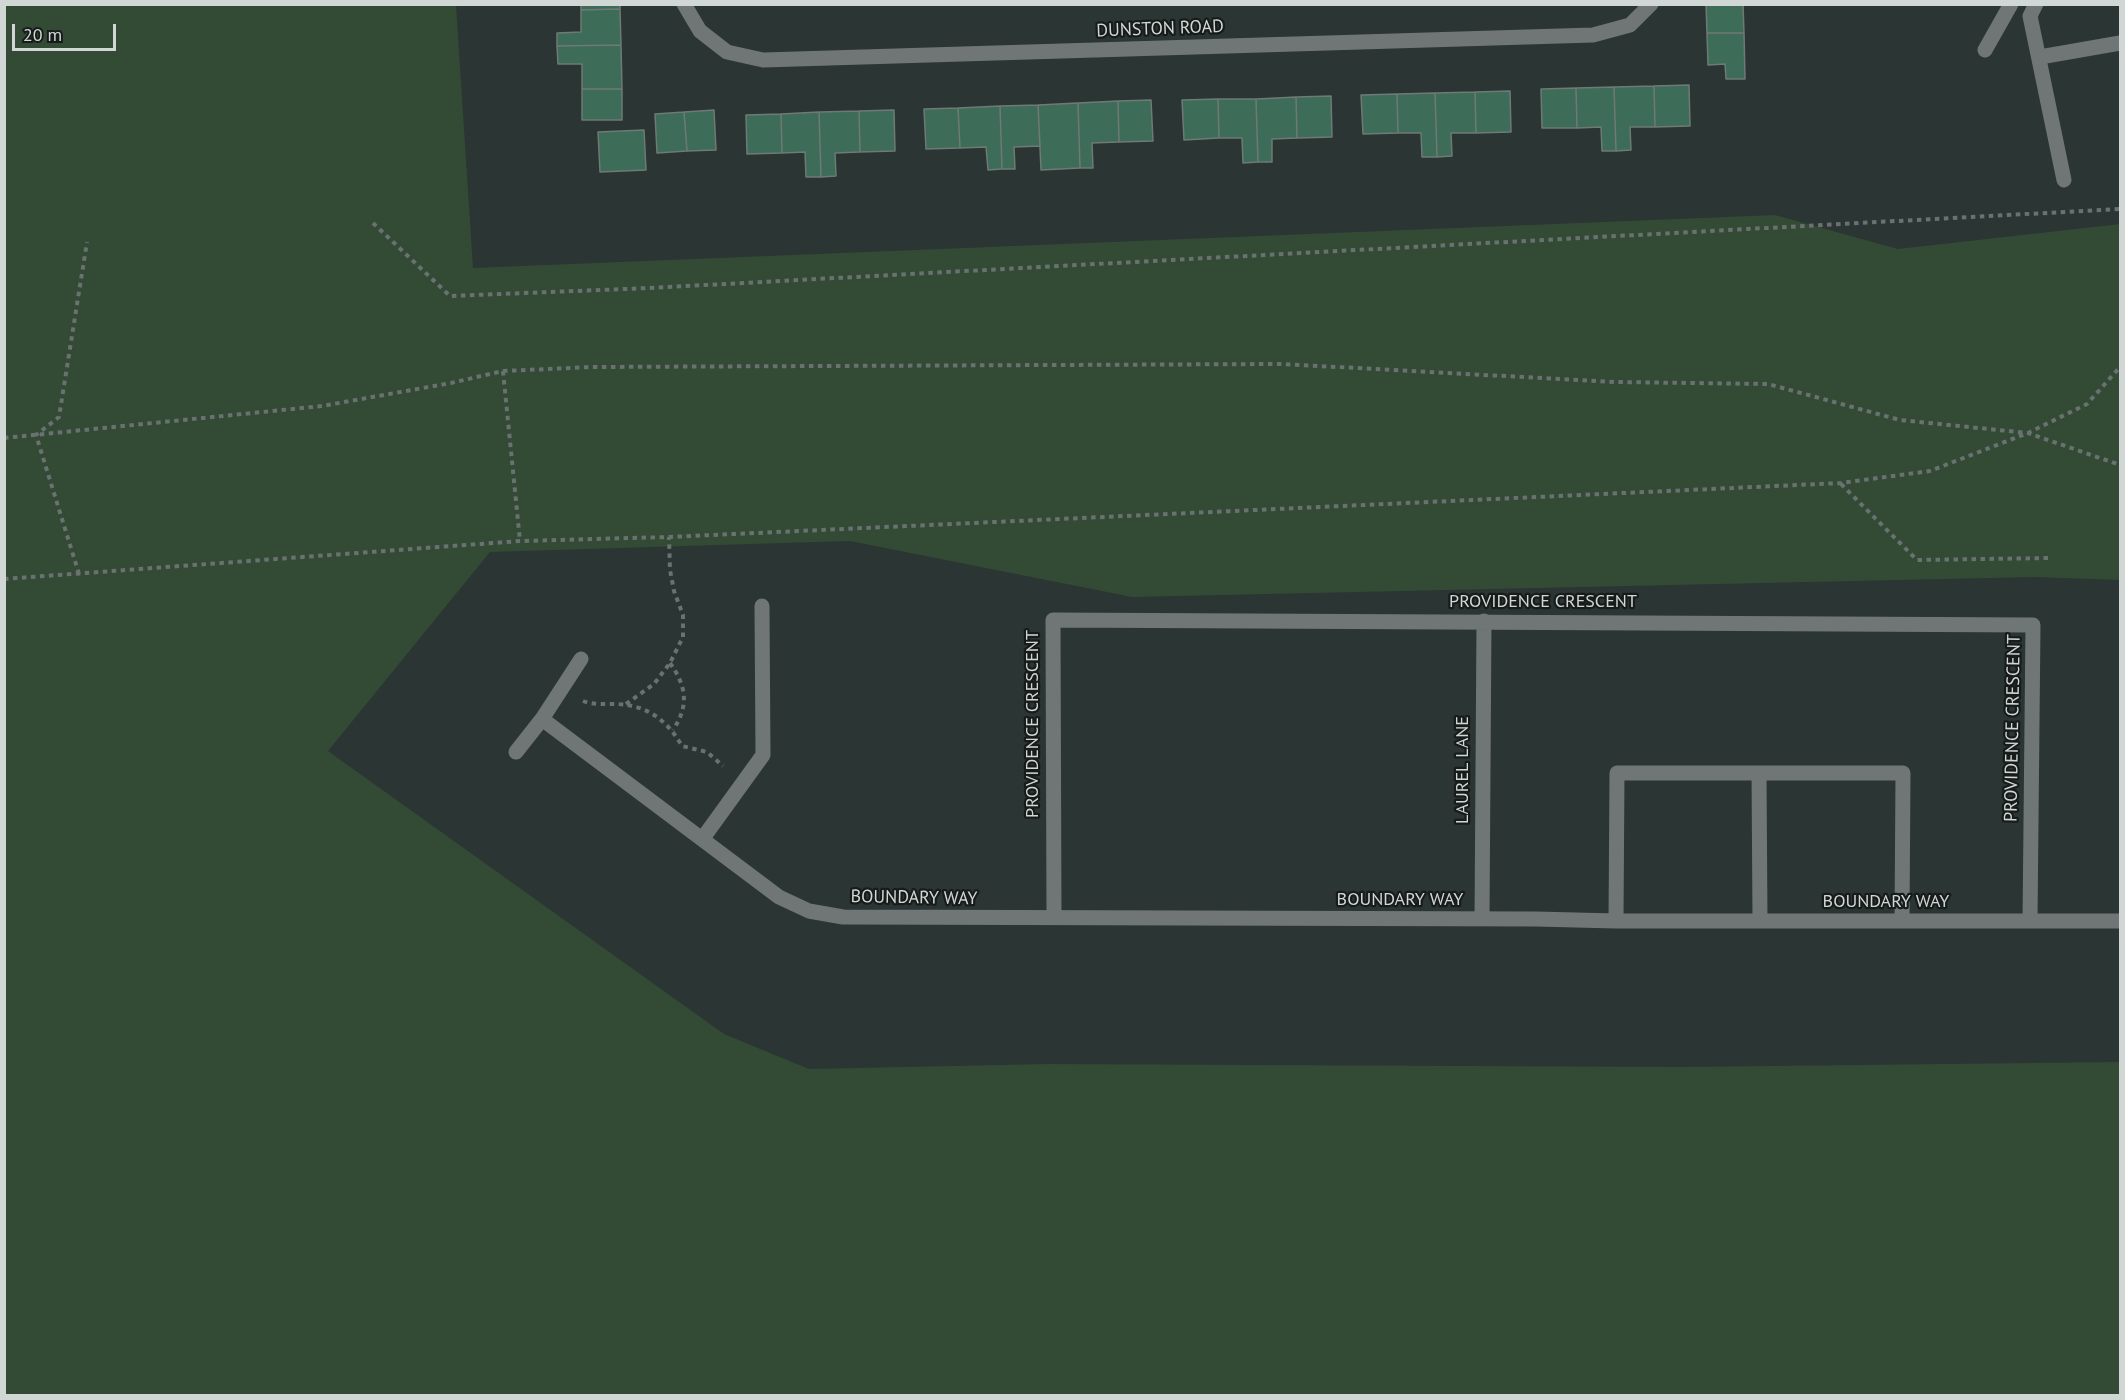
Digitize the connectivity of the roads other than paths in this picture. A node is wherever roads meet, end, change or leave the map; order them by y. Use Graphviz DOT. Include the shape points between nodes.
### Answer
graph roads {
  1 [pos="684,4"];
  2 [pos="1651,4"];
  3 [pos="2011,4"];
  4 [pos="2036,4"];
  5 [pos="2121,43"];
  6 [pos="1985,50"];
  7 [pos="2040,57"];
  8 [pos="2064,180"];
  9 [pos="762,606"];
  10 [pos="1484,621"];
  11 [pos="581,660"];
  12 [pos="542,718"];
  13 [pos="516,752"];
  14 [pos="1760,773"];
  15 [pos="703,838"];
  16 [pos="1054,917"];
  17 [pos="1482,919"];
  18 [pos="1616,921"];
  19 [pos="1760,921"];
  20 [pos="1902,921"];
  21 [pos="2030,921"];
  22 [pos="2121,921"];
  1 -- 2 [label="street, DUNSTON ROAD" via="700,31 728,52 763,60 1593,35 1630,26"];
  3 -- 6 [label="street"];
  4 -- 7 [label="street" via="2030,16"];
  5 -- 7 [label="street"];
  7 -- 8 [label="street"];
  9 -- 15 [label="street" via="763,755"];
  10 -- 16 [label="street, PROVIDENCE CRESCENT" via="1053,620"];
  10 -- 17 [label="street, LAUREL LANE"];
  10 -- 21 [label="street, PROVIDENCE CRESCENT" via="2033,625"];
  11 -- 12 [label="street"];
  12 -- 13 [label="street"];
  12 -- 15 [label="street, BOUNDARY WAY"];
  14 -- 18 [label="street" via="1617,773"];
  14 -- 19 [label="street"];
  14 -- 20 [label="street" via="1903,773"];
  15 -- 16 [label="street, BOUNDARY WAY" via="779,897 809,911 843,917"];
  16 -- 17 [label="street, BOUNDARY WAY"];
  17 -- 18 [label="street, BOUNDARY WAY"];
  18 -- 19 [label="street, BOUNDARY WAY"];
  19 -- 20 [label="street, BOUNDARY WAY"];
  20 -- 21 [label="street, BOUNDARY WAY"];
  21 -- 22 [label="street, BOUNDARY WAY"];
}
